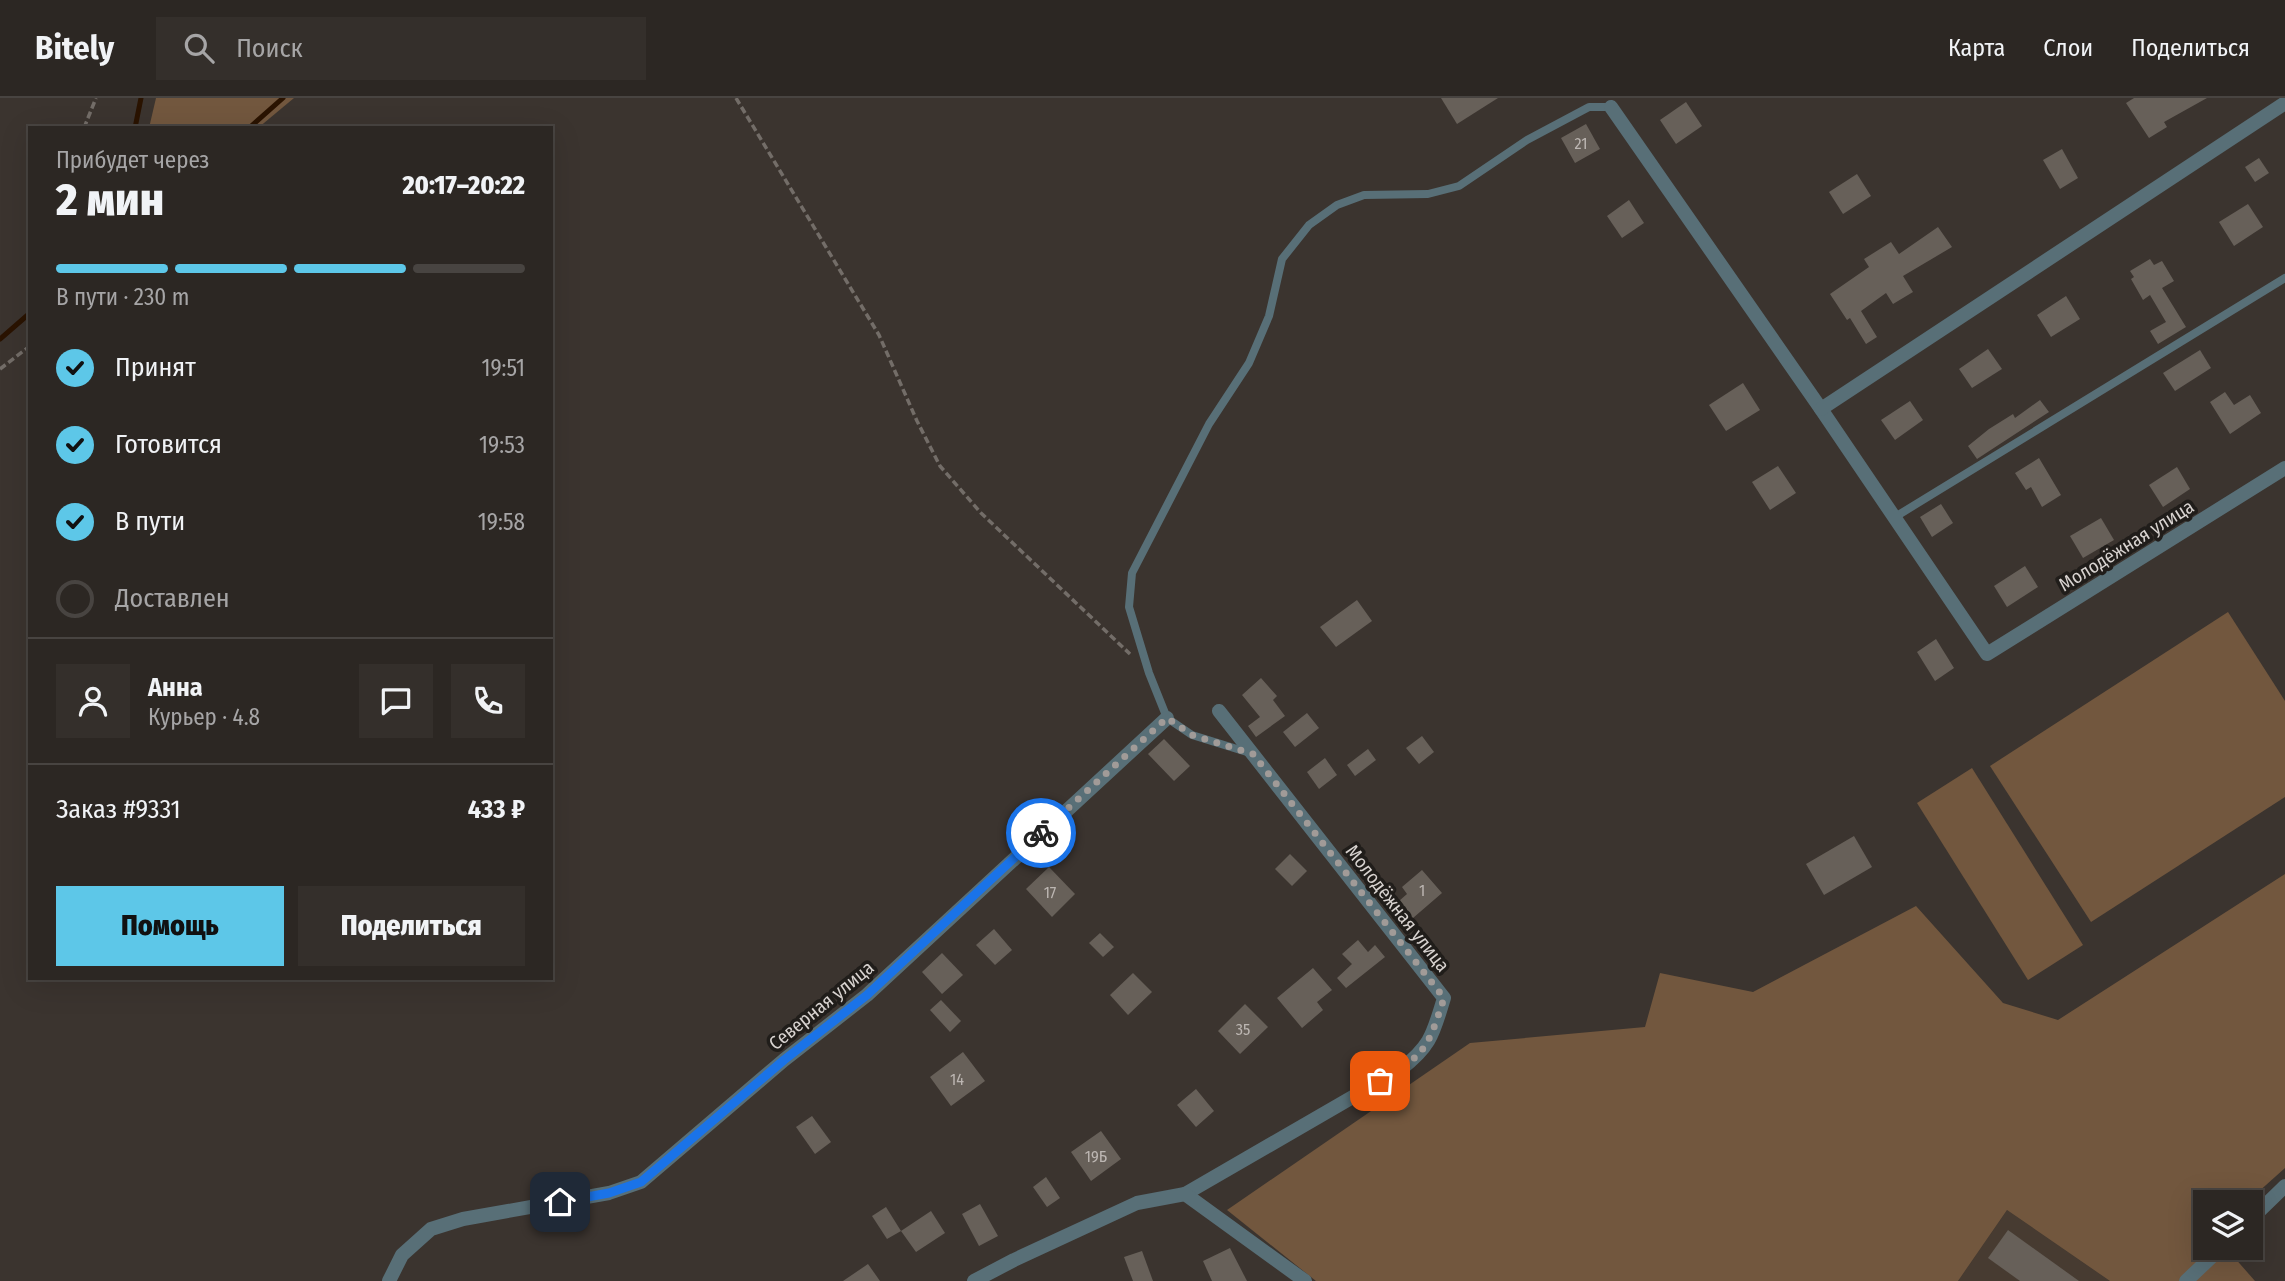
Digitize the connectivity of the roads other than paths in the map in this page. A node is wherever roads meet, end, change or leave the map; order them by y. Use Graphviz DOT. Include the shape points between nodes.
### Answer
graph roads {
  1 [pos="2285,103"];
  2 [pos="1611,107"];
  3 [pos="2285,278"];
  4 [pos="1821,409"];
  5 [pos="2285,468"];
  6 [pos="1895,517"];
  7 [pos="1219,711"];
  8 [pos="1167,718"];
  9 [pos="1253,754"];
  10 [pos="2285,1186"];
  11 [pos="1185,1195"];
  12 [pos="2263,1207"];
  13 [pos="2208,1260"];
  14 [pos="1300,1279"];
  15 [pos="389,1281"];
  16 [pos="974,1281"];
  17 [pos="2186,1281"];
  1 -- 4 [label="street"];
  2 -- 4 [label="street"];
  2 -- 8 [label="lane" via="1589,107 1527,140 1459,186 1429,194 1364,195 1337,205 1309,225 1282,259 1269,316 1249,363 1209,424 1132,573 1129,607"];
  3 -- 6 [label="lane"];
  4 -- 6 [label="street"];
  5 -- 6 [label="street, Молодёжная улица" via="1987,654"];
  7 -- 9 [label="street, Молодёжная улица"];
  8 -- 9 [label="lane" via="1192,735"];
  8 -- 15 [label="street, Северная улица" via="867,995 641,1182 609,1193 431,1229 402,1255"];
  9 -- 11 [label="street, Молодёжная улица" via="1444,998 1422,1052 1401,1069"];
  10 -- 12 [label="street"];
  11 -- 14 [label="street"];
  11 -- 16 [label="street" via="1138,1203"];
  13 -- 17 [label="street"];
}
